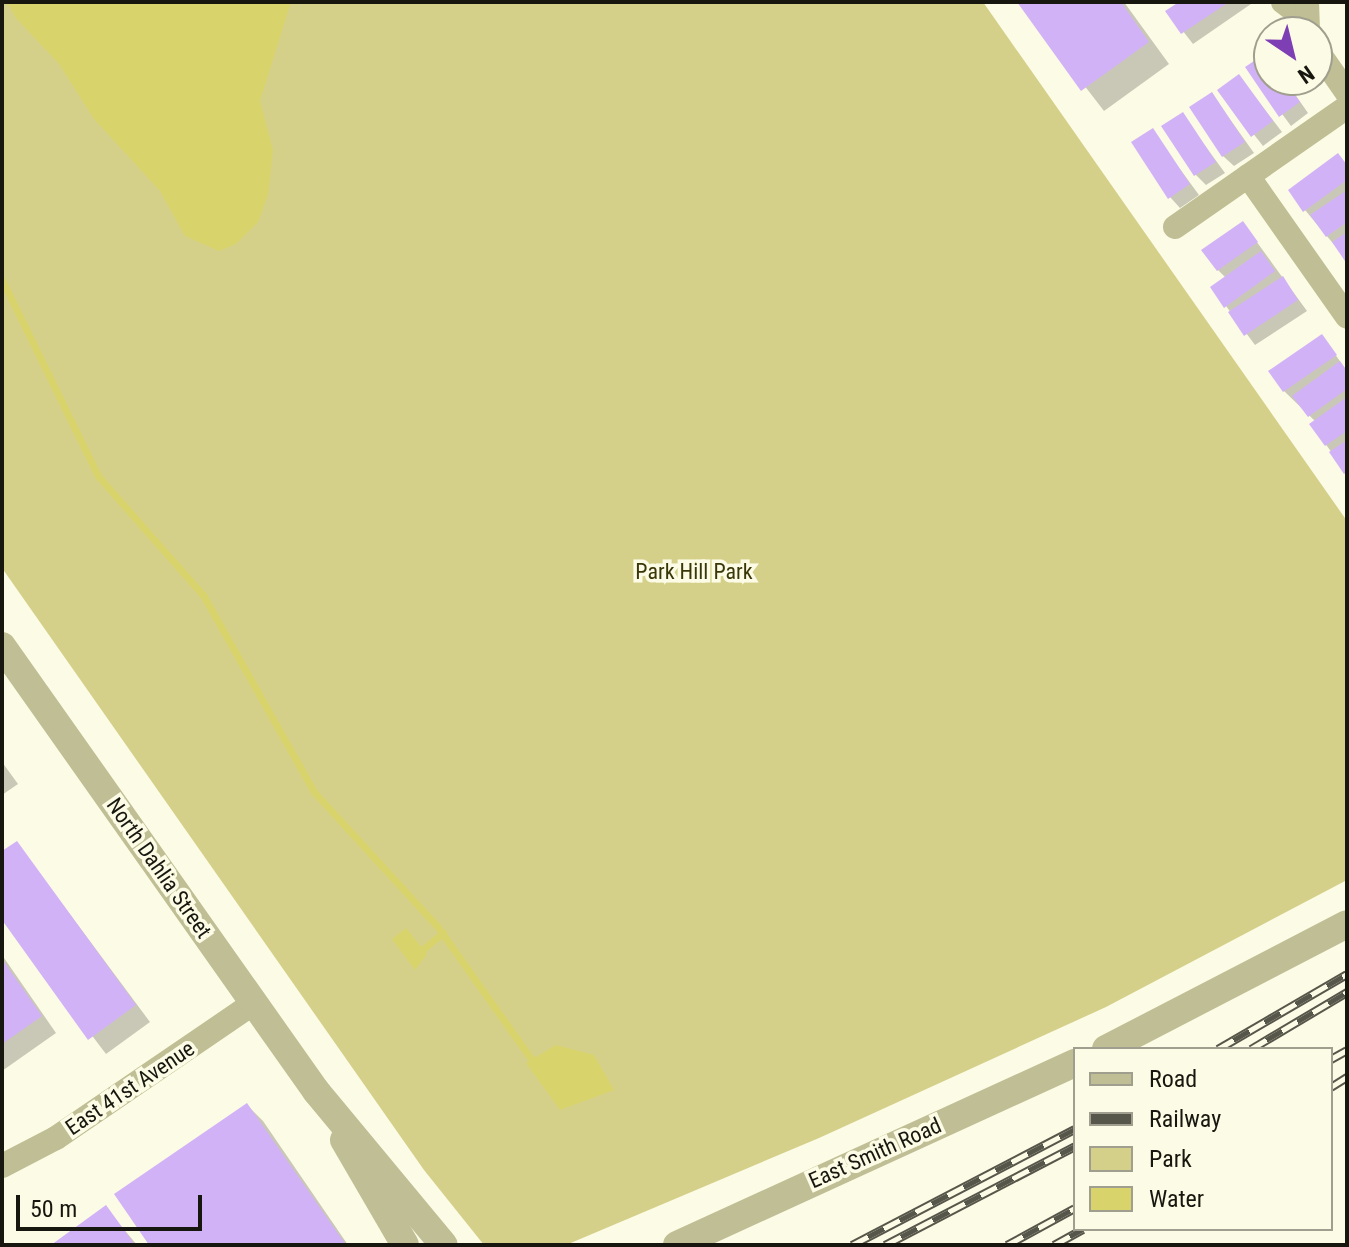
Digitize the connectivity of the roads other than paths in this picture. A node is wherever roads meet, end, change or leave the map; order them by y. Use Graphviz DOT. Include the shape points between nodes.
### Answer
graph roads {
  1 [pos="1283,2"];
  2 [pos="1304,16"];
  3 [pos="1333,73"];
  4 [pos="1347,93"];
  5 [pos="1347,107"];
  6 [pos="1248,176"];
  7 [pos="1175,227"];
  8 [pos="1347,317"];
  9 [pos="2,646"];
  10 [pos="1347,924"];
  11 [pos="254,1003"];
  12 [pos="1110,1047"];
  13 [pos="1073,1064"];
  14 [pos="316,1091"];
  15 [pos="2,1166"];
  16 [pos="405,1245"];
  17 [pos="444,1245"];
  18 [pos="677,1245"];
  1 -- 2 [label="street"];
  3 -- 4 [label="street"];
  5 -- 6 [label="street"];
  6 -- 7 [label="street"];
  6 -- 8 [label="street"];
  9 -- 11 [label="street, North Dahlia Street"];
  10 -- 12 [label="street"];
  11 -- 14 [label="street, North Dahlia Street"];
  11 -- 15 [label="street, East 41st Avenue" via="56,1138"];
  13 -- 18 [label="street, East Smith Road"];
  14 -- 16 [label="street, North Dahlia Street"];
  14 -- 17 [label="street, North Dahlia Street"];
}
